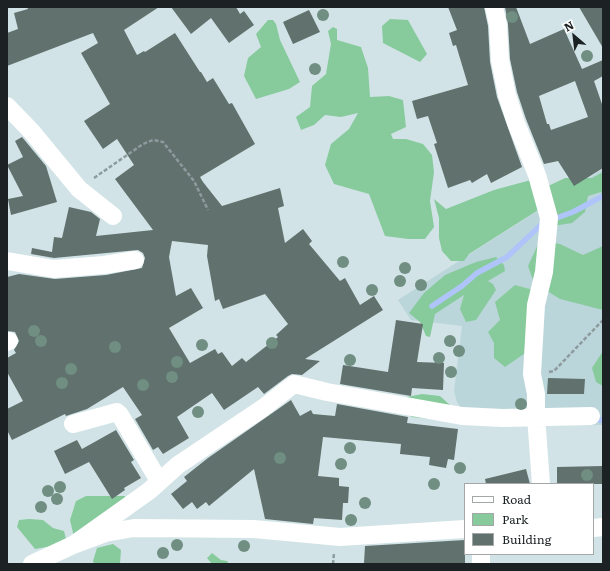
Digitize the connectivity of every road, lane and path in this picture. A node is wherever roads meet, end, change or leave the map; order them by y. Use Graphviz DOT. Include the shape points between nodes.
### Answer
graph roads {
  1 [pos="494,7"];
  2 [pos="7,106"];
  3 [pos="79,189"];
  4 [pos="208,210"];
  5 [pos="113,216"];
  6 [pos="135,260"];
  7 [pos="7,261"];
  8 [pos="603,320"];
  9 [pos="532,374"];
  10 [pos="536,416"];
  11 [pos="591,416"];
  12 [pos="73,424"];
  13 [pos="159,481"];
  14 [pos="540,483"];
  15 [pos="464,529"];
  16 [pos="73,545"];
  17 [pos="32,564"];
  1 -- 9 [label="street" via="507,95 537,174 549,218 544,272 536,305"];
  2 -- 3 [label="street"];
  3 -- 4 [label="path" via="143,144 153,140 163,142 194,181"];
  3 -- 5 [label="street"];
  6 -- 7 [label="street" via="54,269"];
  8 -- 9 [label="path" via="554,371"];
  9 -- 10 [label="street" via="536,394"];
  10 -- 11 [label="street"];
  10 -- 13 [label="street" via="462,416 294,384"];
  10 -- 14 [label="street"];
  12 -- 13 [label="street" via="117,412"];
  13 -- 16 [label="street" via="149,491"];
  15 -- 16 [label="street" via="340,537 254,529 134,528 105,533"];
  16 -- 17 [label="street"];
}
